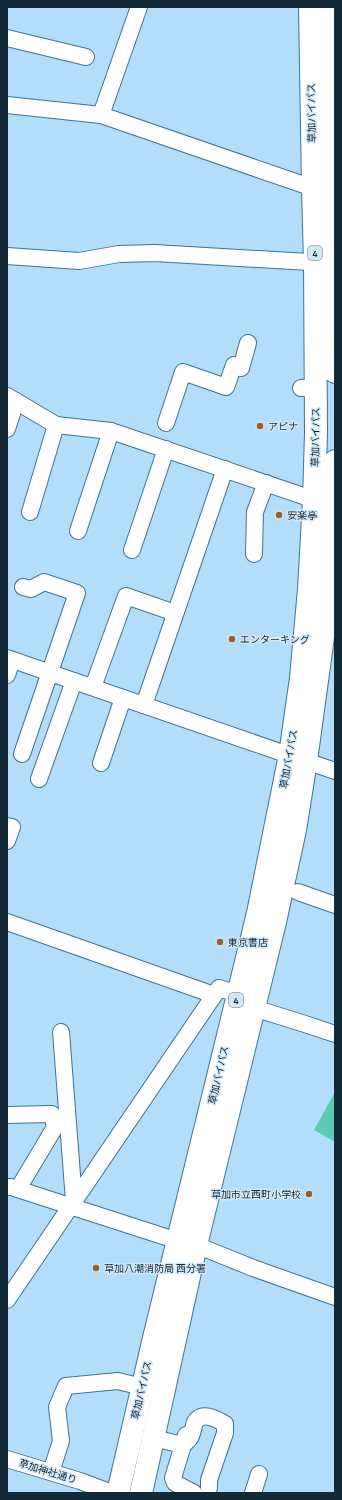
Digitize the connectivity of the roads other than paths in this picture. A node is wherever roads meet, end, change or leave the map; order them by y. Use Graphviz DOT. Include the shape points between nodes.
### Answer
graph roads {
  1 [pos="138,7"];
  2 [pos="310,7"];
  3 [pos="329,7"];
  4 [pos="7,38"];
  5 [pos="86,58"];
  6 [pos="7,105"];
  7 [pos="101,114"];
  8 [pos="313,188"];
  9 [pos="334,238"];
  10 [pos="7,256"];
  11 [pos="328,263"];
  12 [pos="248,343"];
  13 [pos="335,372"];
  14 [pos="12,398"];
  15 [pos="166,423"];
  16 [pos="56,425"];
  17 [pos="7,429"];
  18 [pos="112,431"];
  19 [pos="166,449"];
  20 [pos="335,461"];
  21 [pos="225,469"];
  22 [pos="266,483"];
  23 [pos="327,504"];
  24 [pos="30,512"];
  25 [pos="78,531"];
  26 [pos="132,550"];
  27 [pos="254,554"];
  28 [pos="23,587"];
  29 [pos="175,613"];
  30 [pos="10,659"];
  31 [pos="50,672"];
  32 [pos="7,675"];
  33 [pos="74,681"];
  34 [pos="93,687"];
  35 [pos="123,698"];
  36 [pos="144,705"];
  37 [pos="22,754"];
  38 [pos="298,758"];
  39 [pos="101,764"];
  40 [pos="335,771"];
  41 [pos="39,779"];
  42 [pos="7,826"];
  43 [pos="7,841"];
  44 [pos="298,892"];
  45 [pos="335,905"];
  46 [pos="7,922"];
  47 [pos="238,994"];
  48 [pos="214,995"];
  49 [pos="254,1008"];
  50 [pos="61,1032"];
  51 [pos="335,1034"];
  52 [pos="7,1115"];
  53 [pos="12,1188"];
  54 [pos="72,1204"];
  55 [pos="187,1243"];
  56 [pos="9,1294"];
  57 [pos="335,1297"];
  58 [pos="142,1387"];
  59 [pos="231,1422"];
  60 [pos="153,1438"];
  61 [pos="185,1439"];
  62 [pos="7,1459"];
  63 [pos="51,1472"];
  64 [pos="259,1474"];
  65 [pos="202,1491"];
  66 [pos="112,1493"];
  67 [pos="118,1493"];
  68 [pos="141,1493"];
  69 [pos="253,1493"];
  1 -- 7 [label="street"];
  2 -- 8 [label="highway, 草加バイパス / 4"];
  3 -- 9 [label="highway, 草加バイパス / 4"];
  4 -- 5 [label="street"];
  6 -- 7 [label="street"];
  7 -- 8 [label="street"];
  8 -- 11 [label="highway, 草加バイパス / 4"];
  9 -- 11 [label="highway, 草加バイパス / 4"];
  10 -- 11 [label="street" via="79,261 119,254 155,253"];
  11 -- 13 [label="highway, 草加バイパス / 4"];
  11 -- 23 [label="highway, 草加バイパス / 4" via="308,388"];
  12 -- 15 [label="street" via="226,387 183,372"];
  14 -- 16 [label="street"];
  14 -- 17 [label="street"];
  16 -- 18 [label="street"];
  16 -- 24 [label="street"];
  18 -- 19 [label="street"];
  18 -- 25 [label="street"];
  19 -- 21 [label="street"];
  19 -- 26 [label="street"];
  20 -- 23 [label="highway, 草加バイパス / 4"];
  21 -- 22 [label="street"];
  21 -- 29 [label="street"];
  22 -- 23 [label="street"];
  22 -- 27 [label="street" via="255,512"];
  23 -- 38 [label="highway, 草加バイパス / 4" via="329,593"];
  23 -- 38 [label="highway, 草加バイパス / 4" via="303,568"];
  28 -- 31 [label="street" via="31,590 44,582 77,593"];
  29 -- 34 [label="street" via="126,596"];
  29 -- 36 [label="street"];
  30 -- 31 [label="street"];
  30 -- 32 [label="street"];
  31 -- 33 [label="street"];
  31 -- 37 [label="street"];
  33 -- 34 [label="street"];
  33 -- 41 [label="street" via="51,763"];
  34 -- 35 [label="street"];
  35 -- 36 [label="street"];
  35 -- 39 [label="street"];
  36 -- 38 [label="street"];
  38 -- 40 [label="street"];
  38 -- 47 [label="highway, 草加バイパス / 4"];
  38 -- 49 [label="highway, 草加バイパス / 4" via="295,830"];
  42 -- 43 [label="street" via="12,827"];
  44 -- 45 [label="street"];
  46 -- 48 [label="street"];
  47 -- 48 [label="street" via="218,988"];
  47 -- 55 [label="highway, 草加バイパス / 4"];
  48 -- 54 [label="street"];
  49 -- 51 [label="street"];
  49 -- 55 [label="highway, 草加バイパス / 4"];
  50 -- 54 [label="street"];
  52 -- 53 [label="street" via="52,1114 55,1127"];
  53 -- 54 [label="street"];
  54 -- 55 [label="street"];
  54 -- 56 [label="street"];
  55 -- 57 [label="street"];
  55 -- 58 [label="highway, 草加バイパス / 4"];
  55 -- 60 [label="highway, 草加バイパス / 4"];
  58 -- 63 [label="street" via="118,1381 66,1386 57,1407 61,1441"];
  58 -- 67 [label="highway, 草加バイパス / 4"];
  59 -- 65 [label="street" via="231,1432 214,1482"];
  60 -- 61 [label="street"];
  60 -- 68 [label="highway, 草加バイパス / 4"];
  61 -- 65 [label="street" via="173,1478 175,1482"];
  61 -- 65 [label="street" via="191,1437 196,1421 201,1417 210,1417 225,1424 225,1432 209,1480"];
  62 -- 63 [label="street, 草加神社通り"];
  63 -- 66 [label="street, 草加神社通り"];
  64 -- 69 [label="street"];
}
